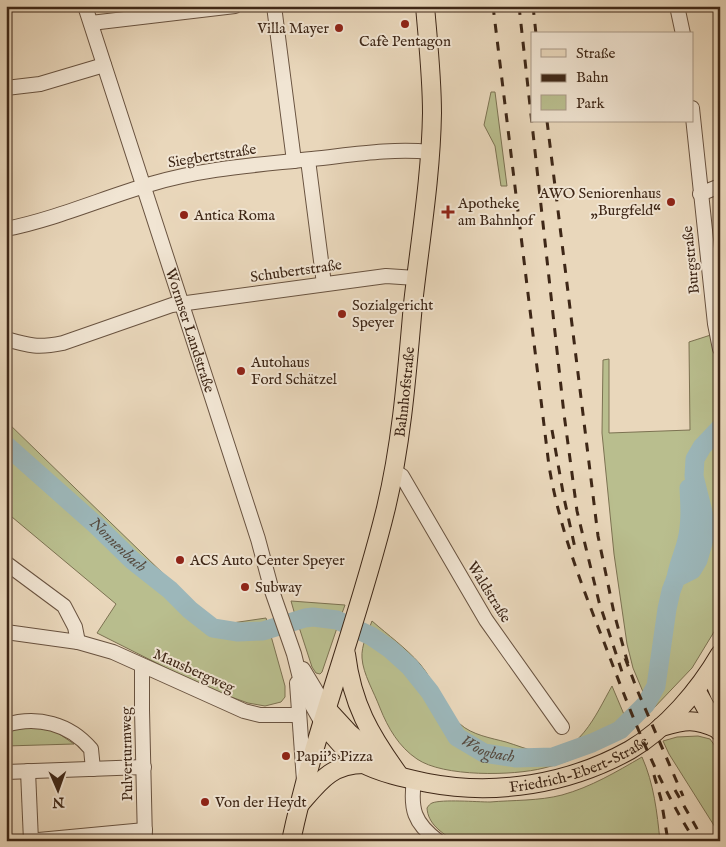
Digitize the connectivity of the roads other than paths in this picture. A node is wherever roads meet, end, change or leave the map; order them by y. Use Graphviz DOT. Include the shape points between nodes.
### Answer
graph roads {
  1 [pos="86,6"];
  2 [pos="235,6"];
  3 [pos="274,6"];
  4 [pos="425,6"];
  5 [pos="677,6"];
  6 [pos="91,23"];
  7 [pos="683,32"];
  8 [pos="104,65"];
  9 [pos="6,88"];
  10 [pos="693,122"];
  11 [pos="430,152"];
  12 [pos="308,160"];
  13 [pos="294,161"];
  14 [pos="720,186"];
  15 [pos="142,187"];
  16 [pos="700,194"];
  17 [pos="6,229"];
  18 [pos="416,278"];
  19 [pos="324,284"];
  20 [pos="181,304"];
  21 [pos="717,323"];
  22 [pos="6,339"];
  23 [pos="720,349"];
  24 [pos="394,471"];
  25 [pos="6,564"];
  26 [pos="6,632"];
  27 [pos="78,642"];
  28 [pos="347,644"];
  29 [pos="294,654"];
  30 [pos="720,654"];
  31 [pos="142,666"];
  32 [pos="710,671"];
  33 [pos="696,690"];
  34 [pos="720,695"];
  35 [pos="299,715"];
  36 [pos="324,716"];
  37 [pos="6,725"];
  38 [pos="562,727"];
  39 [pos="660,727"];
  40 [pos="719,731"];
  41 [pos="364,764"];
  42 [pos="144,767"];
  43 [pos="93,769"];
  44 [pos="28,771"];
  45 [pos="6,772"];
  46 [pos="407,777"];
  47 [pos="304,783"];
  48 [pos="299,805"];
  49 [pos="145,836"];
  50 [pos="30,841"];
  51 [pos="291,841"];
  52 [pos="438,841"];
  1 -- 6 [label="street, Wormser Landstraße"];
  2 -- 6 [label="street"];
  3 -- 13 [label="street"];
  4 -- 11 [label="main road, Bahnhofstraße" via="432,93"];
  5 -- 7 [label="street"];
  6 -- 8 [label="street, Wormser Landstraße"];
  8 -- 9 [label="street" via="40,84"];
  8 -- 15 [label="street, Wormser Landstraße"];
  10 -- 16 [label="street, Burgstraße"];
  11 -- 12 [label="street, Siegbertstraße" via="374,153"];
  11 -- 18 [label="main road, Bahnhofstraße"];
  12 -- 13 [label="street, Siegbertstraße"];
  12 -- 19 [label="street"];
  13 -- 15 [label="street, Siegbertstraße" via="195,173"];
  14 -- 16 [label="street"];
  15 -- 17 [label="street, Siegbertstraße"];
  15 -- 20 [label="street, Wormser Landstraße"];
  16 -- 21 [label="street, Burgstraße"];
  18 -- 19 [label="street, Schubertstraße" via="386,276"];
  18 -- 24 [label="main road, Bahnhofstraße"];
  19 -- 20 [label="street, Schubertstraße"];
  20 -- 22 [label="street, Schubertstraße" via="43,347"];
  20 -- 29 [label="street, Wormser Landstraße"];
  21 -- 23 [label="street, Burgstraße"];
  24 -- 28 [label="main road, Bahnhofstraße"];
  24 -- 38 [label="street, Waldstraße" via="402,476 486,620"];
  25 -- 27 [label="street" via="64,606 75,627"];
  26 -- 27 [label="street, Mausbergweg"];
  27 -- 31 [label="street, Mausbergweg" via="113,652"];
  28 -- 36 [label="main road, Bahnhofstraße"];
  28 -- 46 [label="main road" via="353,688 363,718 376,743"];
  29 -- 35 [label="street"];
  29 -- 36 [label="street, Wormser Landstraße"];
  30 -- 32 [label="main road, Friedrich-Ebert-Straße"];
  31 -- 35 [label="street, Mausbergweg" via="244,711 260,715"];
  31 -- 42 [label="street, Pulverturmweg"];
  32 -- 33 [label="main road, Friedrich-Ebert-Straße"];
  32 -- 34 [label="main road"];
  33 -- 39 [label="main road, Friedrich-Ebert-Straße"];
  33 -- 40 [label="main road"];
  35 -- 47 [label="street"];
  36 -- 41 [label="main road, Friedrich-Ebert-Straße" via="355,758"];
  36 -- 46 [label="main road, Friedrich-Ebert-Straße"];
  36 -- 47 [label="main road"];
  37 -- 43 [label="street" via="40,721 62,727 91,749"];
  39 -- 40 [label="main road" via="694,720"];
  39 -- 46 [label="main road, Friedrich-Ebert-Straße" via="631,749 557,780 479,788 449,787"];
  41 -- 46 [label="main road, Friedrich-Ebert-Straße" via="381,772"];
  41 -- 48 [label="main road" via="334,770"];
  42 -- 43 [label="street"];
  42 -- 49 [label="street, Pulverturmweg"];
  43 -- 44 [label="street"];
  44 -- 45 [label="street"];
  44 -- 50 [label="street"];
  46 -- 52 [label="street" via="415,816"];
  47 -- 48 [label="main road"];
  48 -- 51 [label="main road"];
  49 -- 50 [label="street"];
}
